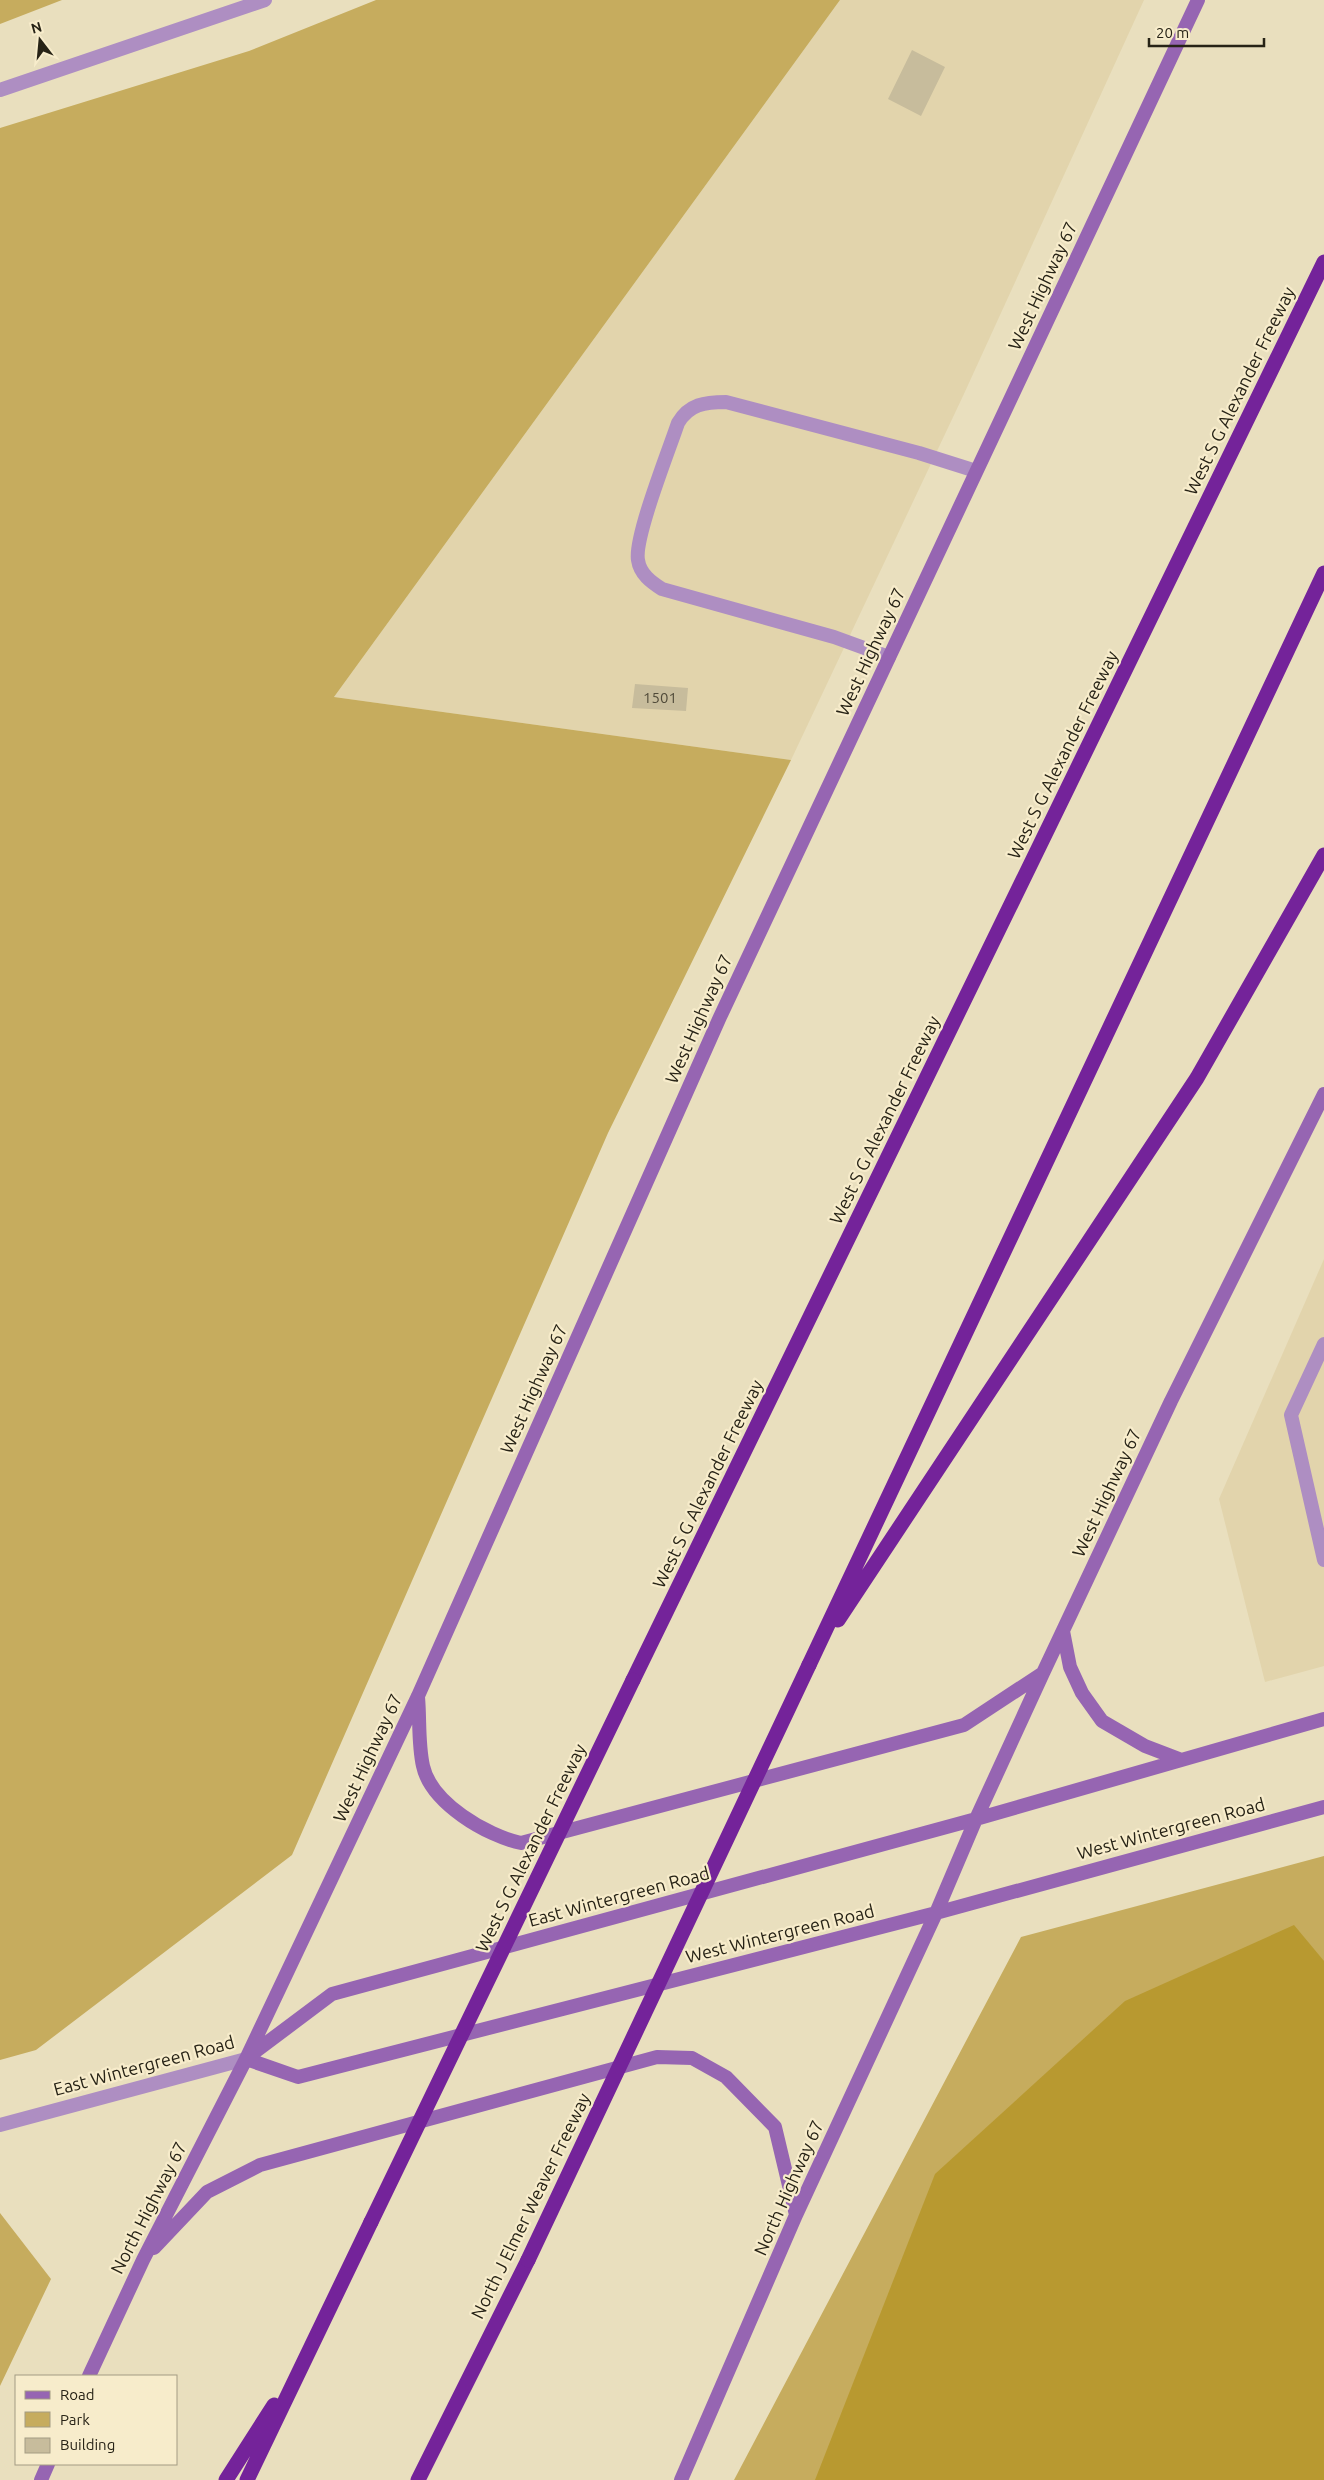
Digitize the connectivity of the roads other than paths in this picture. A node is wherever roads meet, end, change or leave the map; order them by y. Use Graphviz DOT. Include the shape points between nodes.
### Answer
graph roads {
  1 [pos="265,0"];
  2 [pos="1198,0"];
  3 [pos="0,90"];
  4 [pos="1324,262"];
  5 [pos="976,471"];
  6 [pos="1324,573"];
  7 [pos="889,657"];
  8 [pos="1324,854"];
  9 [pos="1324,1094"];
  10 [pos="1324,1344"];
  11 [pos="1324,1560"];
  12 [pos="1063,1631"];
  13 [pos="809,1665"];
  14 [pos="1043,1673"];
  15 [pos="418,1696"];
  16 [pos="1324,1719"];
  17 [pos="1179,1759"];
  18 [pos="1324,1807"];
  19 [pos="976,1819"];
  20 [pos="936,1913"];
  21 [pos="246,2059"];
  22 [pos="0,2125"];
  23 [pos="796,2214"];
  24 [pos="143,2260"];
  25 [pos="310,2346"];
  26 [pos="89,2375"];
  27 [pos="48,2465"];
  28 [pos="41,2480"];
  29 [pos="226,2480"];
  30 [pos="246,2480"];
  31 [pos="418,2480"];
  32 [pos="681,2480"];
  1 -- 3 [label="street"];
  2 -- 5 [label="main road, West Highway 67"];
  4 -- 25 [label="highway, West S G Alexander Freeway, bridge"];
  5 -- 7 [label="main road, West Highway 67"];
  5 -- 7 [label="street" via="726,402 695,406 684,412 678,423 640,540 638,561 648,580 662,589 834,637"];
  6 -- 13 [label="highway"];
  7 -- 15 [label="main road, West Highway 67" via="720,1017"];
  8 -- 13 [label="highway" via="1197,1078"];
  9 -- 12 [label="main road, West Highway 67" via="1172,1401"];
  10 -- 11 [label="street" via="1291,1415"];
  12 -- 14 [label="main road, West Highway 67"];
  12 -- 17 [label="main road" via="1070,1667 1082,1693 1102,1721 1146,1746"];
  13 -- 31 [label="highway, North J Elmer Weaver Freeway, bridge" via="528,2260"];
  14 -- 15 [label="main road" via="964,1725 521,1843 501,1839 439,1797 422,1765"];
  14 -- 19 [label="main road, West Highway 67"];
  15 -- 21 [label="main road, West Highway 67"];
  16 -- 17 [label="main road"];
  17 -- 19 [label="main road"];
  18 -- 20 [label="main road, West Wintergreen Road"];
  19 -- 20 [label="main road, West Highway 67"];
  19 -- 21 [label="main road, East Wintergreen Road" via="332,1994"];
  20 -- 21 [label="main road, West Wintergreen Road" via="298,2077"];
  20 -- 23 [label="main road, North Highway 67"];
  21 -- 22 [label="street, East Wintergreen Road"];
  21 -- 24 [label="main road, North Highway 67"];
  23 -- 24 [label="main road" via="775,2127 726,2077 692,2058 658,2057 260,2165 207,2192"];
  23 -- 32 [label="main road, North Highway 67"];
  24 -- 26 [label="main road, North Highway 67"];
  25 -- 29 [label="highway"];
  25 -- 30 [label="highway"];
  27 -- 28 [label="main road"];
}
